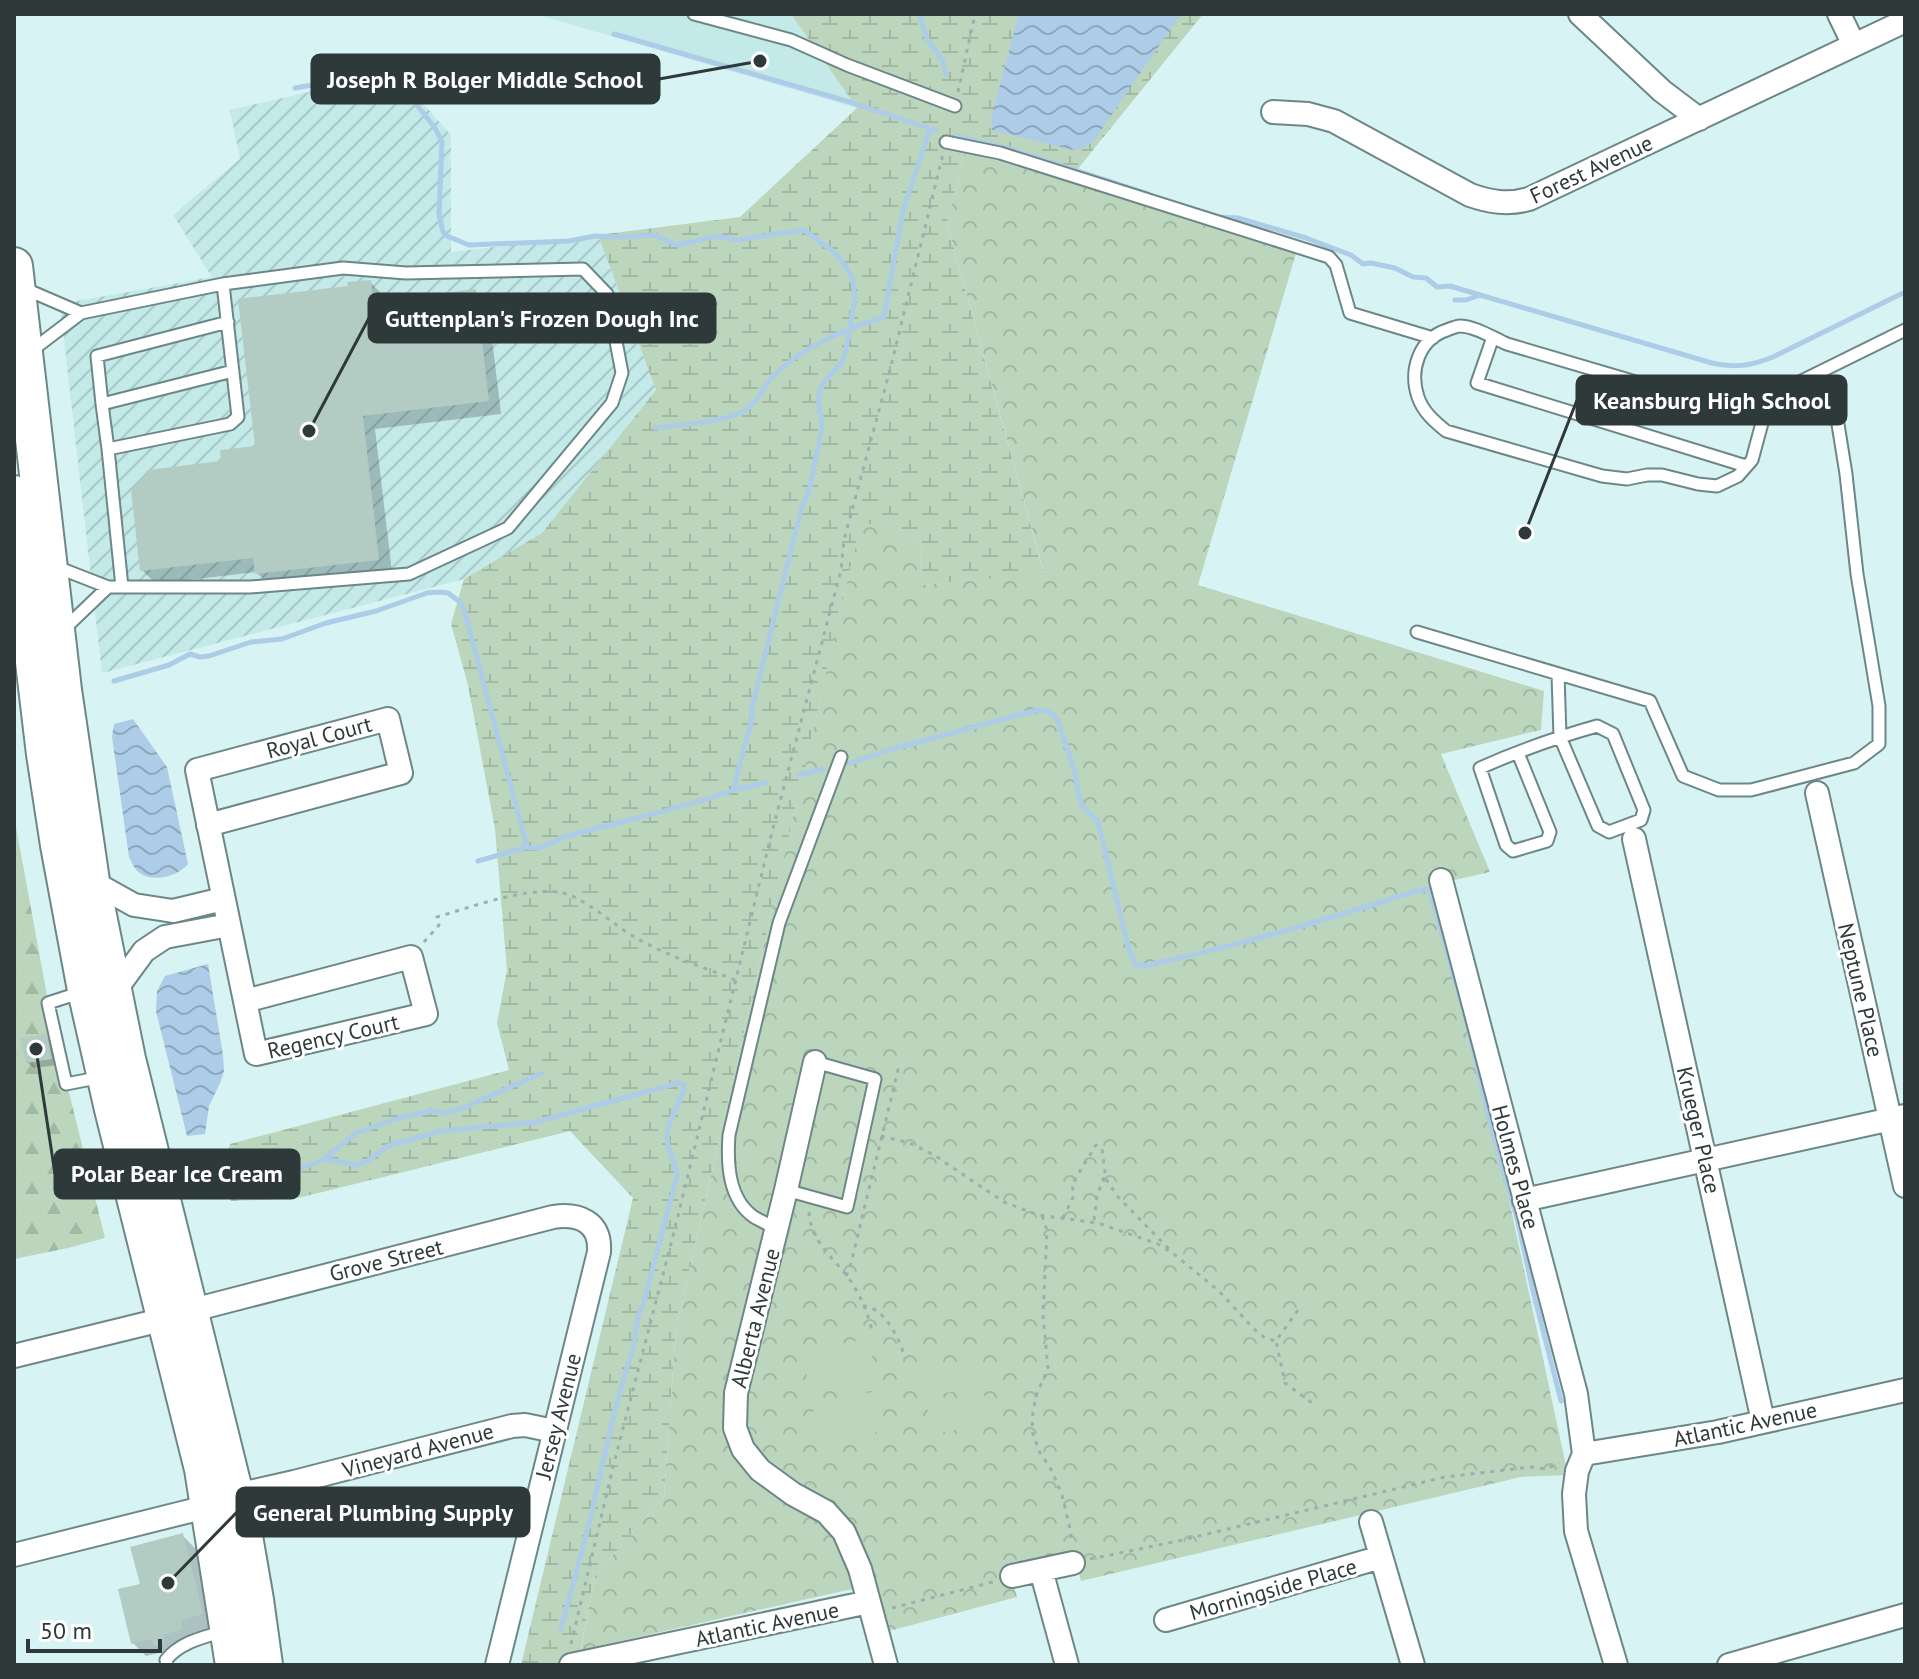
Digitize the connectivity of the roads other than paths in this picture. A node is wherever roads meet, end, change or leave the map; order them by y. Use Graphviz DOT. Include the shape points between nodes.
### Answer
graph roads {
  1 [pos="694,14"];
  2 [pos="1580,14"];
  3 [pos="1839,14"];
  4 [pos="1905,21"];
  5 [pos="1854,45"];
  6 [pos="955,106"];
  7 [pos="1273,112"];
  8 [pos="1699,119"];
  9 [pos="946,142"];
  10 [pos="15,276"];
  11 [pos="223,284"];
  12 [pos="81,313"];
  13 [pos="228,322"];
  14 [pos="1905,330"];
  15 [pos="1493,337"];
  16 [pos="1433,338"];
  17 [pos="24,356"];
  18 [pos="233,371"];
  19 [pos="1821,372"];
  20 [pos="1769,397"];
  21 [pos="102,404"];
  22 [pos="108,449"];
  23 [pos="1746,466"];
  24 [pos="14,494"];
  25 [pos="27,552"];
  26 [pos="108,587"];
  27 [pos="122,587"];
  28 [pos="1417,632"];
  29 [pos="56,636"];
  30 [pos="1558,674"];
  31 [pos="1560,737"];
  32 [pos="1518,753"];
  33 [pos="841,757"];
  34 [pos="1817,793"];
  35 [pos="208,825"];
  36 [pos="1634,839"];
  37 [pos="1441,880"];
  38 [pos="91,881"];
  39 [pos="223,899"];
  40 [pos="229,925"];
  41 [pos="100,991"];
  42 [pos="245,1001"];
  43 [pos="815,1062"];
  44 [pos="1897,1117"];
  45 [pos="1706,1160"];
  46 [pos="1905,1186"];
  47 [pos="786,1190"];
  48 [pos="1524,1200"];
  49 [pos="583,1220"];
  50 [pos="777,1229"];
  51 [pos="177,1315"];
  52 [pos="14,1356"];
  53 [pos="1905,1390"];
  54 [pos="1763,1421"];
  55 [pos="554,1431"];
  56 [pos="1583,1458"];
  57 [pos="223,1500"];
  58 [pos="1371,1522"];
  59 [pos="14,1555"];
  60 [pos="1381,1557"];
  61 [pos="1069,1564"];
  62 [pos="1041,1570"];
  63 [pos="1012,1576"];
  64 [pos="870,1608"];
  65 [pos="1905,1615"];
  66 [pos="1166,1620"];
  67 [pos="232,1648"];
  68 [pos="570,1658"];
  69 [pos="167,1665"];
  70 [pos="264,1665"];
  71 [pos="497,1665"];
  72 [pos="886,1665"];
  73 [pos="1067,1665"];
  74 [pos="1413,1665"];
  75 [pos="1616,1665"];
  76 [pos="1729,1665"];
  1 -- 6 [label="lane" via="791,40"];
  2 -- 8 [label="street"];
  3 -- 5 [label="street"];
  4 -- 5 [label="street, Forest Avenue"];
  5 -- 8 [label="street, Forest Avenue"];
  7 -- 8 [label="street, Forest Avenue" via="1334,121 1470,195 1501,203 1529,199"];
  9 -- 16 [label="lane" via="1000,153 1329,257 1350,313"];
  10 -- 12 [label="lane"];
  10 -- 17 [label="highway"];
  11 -- 12 [label="lane"];
  11 -- 13 [label="lane"];
  11 -- 27 [label="lane" via="343,268 406,273 583,269 607,294 622,373 612,403 508,528 409,574 250,587"];
  12 -- 17 [label="lane"];
  13 -- 18 [label="lane"];
  13 -- 21 [label="lane" via="97,356"];
  14 -- 19 [label="lane"];
  15 -- 16 [label="lane" via="1459,326"];
  15 -- 20 [label="lane" via="1707,403"];
  15 -- 23 [label="lane" via="1477,383"];
  16 -- 23 [label="lane" via="1416,362 1415,384 1429,417 1446,431 1627,479 1662,475 1717,486"];
  17 -- 25 [label="highway"];
  18 -- 21 [label="lane"];
  18 -- 22 [label="lane" via="238,417 230,424"];
  19 -- 20 [label="lane"];
  19 -- 30 [label="lane" via="1837,418 1846,474 1879,706 1879,744 1854,763 1751,790 1719,790 1683,776 1650,701"];
  20 -- 23 [label="lane"];
  21 -- 22 [label="lane"];
  22 -- 27 [label="lane"];
  24 -- 25 [label="highway"];
  25 -- 26 [label="lane"];
  25 -- 29 [label="highway"];
  25 -- 41 [label="highway" via="45,754 59,845"];
  26 -- 27 [label="lane"];
  26 -- 29 [label="lane"];
  28 -- 30 [label="lane"];
  29 -- 38 [label="highway"];
  30 -- 31 [label="lane"];
  31 -- 31 [label="lane" via="1598,826 1609,832 1641,820 1644,810 1613,734 1597,726"];
  31 -- 32 [label="lane"];
  32 -- 32 [label="lane" via="1480,768 1506,845 1513,851 1547,841 1550,832"];
  33 -- 50 [label="lane" via="779,923 729,1135 735,1194 753,1216"];
  34 -- 44 [label="street, Neptune Place"];
  35 -- 35 [label="street, Royal Court" via="197,770 388,719 401,773"];
  35 -- 39 [label="street, Royal Court"];
  36 -- 45 [label="street, Krueger Place"];
  37 -- 48 [label="street, Holmes Place"];
  38 -- 39 [label="street" via="134,905 173,911"];
  38 -- 41 [label="highway"];
  39 -- 40 [label="street, Regency Court"];
  40 -- 41 [label="street" via="165,937"];
  40 -- 42 [label="street, Regency Court"];
  41 -- 51 [label="highway" via="127,1059"];
  41 -- 51 [label="highway" via="105,1076"];
  42 -- 42 [label="street, Regency Court" via="256,1054 426,1014 411,957"];
  43 -- 47 [label="street, Alberta Avenue"];
  43 -- 47 [label="lane" via="875,1079 847,1207"];
  44 -- 45 [label="street"];
  44 -- 46 [label="street, Neptune Place"];
  45 -- 48 [label="street"];
  45 -- 54 [label="street, Krueger Place"];
  47 -- 50 [label="street, Alberta Avenue"];
  48 -- 56 [label="street, Holmes Place" via="1576,1394"];
  49 -- 51 [label="street, Grove Street" via="553,1217"];
  49 -- 55 [label="street, Jersey Avenue" via="595,1230 599,1252"];
  50 -- 64 [label="street, Alberta Avenue" via="736,1393 735,1428 760,1470 826,1512 844,1532"];
  51 -- 52 [label="street, Grove Street"];
  51 -- 57 [label="highway" via="203,1469"];
  53 -- 54 [label="street, Atlantic Avenue"];
  54 -- 56 [label="street, Atlantic Avenue"];
  55 -- 57 [label="street, Vineyard Avenue" via="512,1426"];
  55 -- 71 [label="street, Jersey Avenue"];
  56 -- 75 [label="street, Holmes Place" via="1574,1494 1576,1531"];
  57 -- 59 [label="street, Vineyard Avenue"];
  57 -- 67 [label="highway"];
  57 -- 70 [label="highway" via="253,1586"];
  58 -- 60 [label="street"];
  60 -- 66 [label="street, Morningside Place"];
  60 -- 74 [label="street"];
  61 -- 62 [label="street"];
  62 -- 63 [label="street"];
  62 -- 73 [label="street"];
  64 -- 68 [label="street, Atlantic Avenue"];
  64 -- 72 [label="street, Alberta Avenue"];
  65 -- 76 [label="street"];
  67 -- 69 [label="lane" via="198,1639 173,1651"];
}
